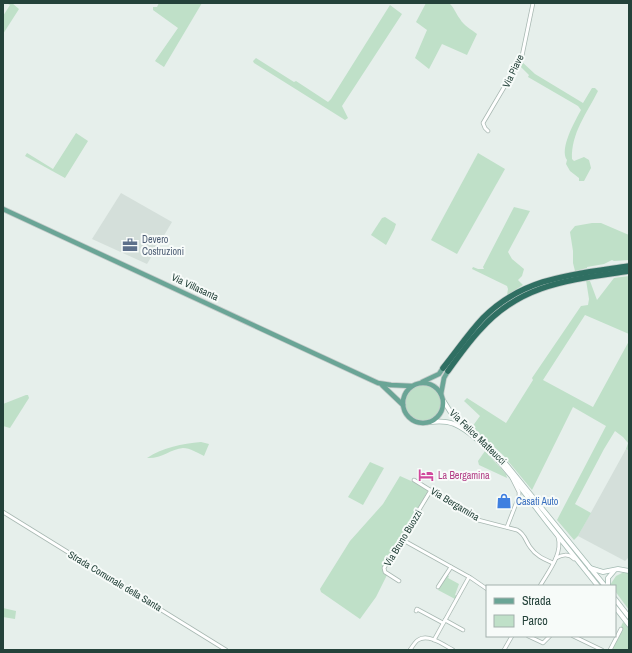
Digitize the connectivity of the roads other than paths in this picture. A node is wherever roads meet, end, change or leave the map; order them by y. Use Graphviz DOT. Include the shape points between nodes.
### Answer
graph roads {
  1 [pos="533,3"];
  2 [pos="488,132"];
  3 [pos="3,209"];
  4 [pos="629,266"];
  5 [pos="629,271"];
  6 [pos="446,370"];
  7 [pos="378,383"];
  8 [pos="418,384"];
  9 [pos="412,386"];
  10 [pos="441,394"];
  11 [pos="443,400"];
  12 [pos="403,405"];
  13 [pos="430,422"];
  14 [pos="512,478"];
  15 [pos="414,480"];
  16 [pos="432,490"];
  17 [pos="3,512"];
  18 [pos="507,527"];
  19 [pos="557,535"];
  20 [pos="401,539"];
  21 [pos="556,558"];
  22 [pos="553,563"];
  23 [pos="451,567"];
  24 [pos="583,567"];
  25 [pos="590,568"];
  26 [pos="618,569"];
  27 [pos="629,571"];
  28 [pos="469,577"];
  29 [pos="399,581"];
  30 [pos="541,585"];
  31 [pos="597,585"];
  32 [pos="604,585"];
  33 [pos="608,585"];
  34 [pos="438,587"];
  35 [pos="486,588"];
  36 [pos="616,600"];
  37 [pos="616,608"];
  38 [pos="416,611"];
  39 [pos="629,617"];
  40 [pos="444,622"];
  41 [pos="629,625"];
  42 [pos="621,629"];
  43 [pos="463,630"];
  44 [pos="511,637"];
  45 [pos="530,637"];
  46 [pos="549,637"];
  47 [pos="575,637"];
  48 [pos="434,640"];
  49 [pos="226,650"];
  50 [pos="410,650"];
  51 [pos="453,650"];
  52 [pos="504,650"];
  53 [pos="600,650"];
  54 [pos="610,650"];
  1 -- 2 [label="street, Via Piave" via="522,56 483,123"];
  3 -- 7 [label="main road, Via Villasanta"];
  4 -- 6 [label="highway" via="546,280 507,299 484,318"];
  5 -- 6 [label="highway" via="566,280 510,303 488,321"];
  6 -- 8 [label="main road"];
  6 -- 10 [label="main road"];
  7 -- 9 [label="main road"];
  7 -- 12 [label="main road"];
  8 -- 9 [label="main road"];
  8 -- 10 [label="main road" via="432,385"];
  9 -- 12 [label="main road" via="405,393"];
  10 -- 11 [label="main road"];
  11 -- 13 [label="main road" via="441,412"];
  11 -- 25 [label="main road, Via Felice Matteucci" via="452,416 483,440 505,463"];
  12 -- 13 [label="main road" via="412,420"];
  13 -- 14 [label="main road, Via Felice Matteucci" via="442,421 468,432 489,451"];
  14 -- 18 [label="street" via="519,496"];
  14 -- 19 [label="main road, Via Felice Matteucci"];
  15 -- 16 [label="street, Via Bergamina"];
  16 -- 18 [label="street, Via Bergamina" via="478,520"];
  16 -- 20 [label="street, Via Bruno Buozzi"];
  17 -- 49 [label="street, Strada Comunale della Santa"];
  18 -- 22 [label="street, Via Bergamina" via="522,532 537,556"];
  19 -- 21 [label="street" via="559,547"];
  19 -- 24 [label="main road, Via Felice Matteucci"];
  20 -- 23 [label="street"];
  20 -- 29 [label="street, Via Bruno Buozzi" via="384,568 385,572"];
  21 -- 22 [label="street"];
  21 -- 24 [label="street" via="572,556"];
  22 -- 30 [label="street"];
  23 -- 28 [label="street"];
  23 -- 34 [label="street"];
  24 -- 31 [label="main road, Via Felice Matteucci"];
  25 -- 26 [label="main road" via="603,572"];
  25 -- 32 [label="main road, Via Felice Matteucci"];
  26 -- 27 [label="main road"];
  26 -- 33 [label="main road" via="610,574"];
  28 -- 35 [label="street"];
  28 -- 40 [label="street"];
  36 -- 39 [label="main road"];
  37 -- 41 [label="main road"];
  38 -- 40 [label="street" via="418,609"];
  40 -- 43 [label="street"];
  40 -- 48 [label="street"];
  42 -- 54 [label="street"];
  44 -- 52 [label="street"];
  45 -- 46 [label="street" via="543,643"];
  47 -- 53 [label="street"];
  48 -- 50 [label="street" via="422,638"];
  48 -- 51 [label="street"];
}
